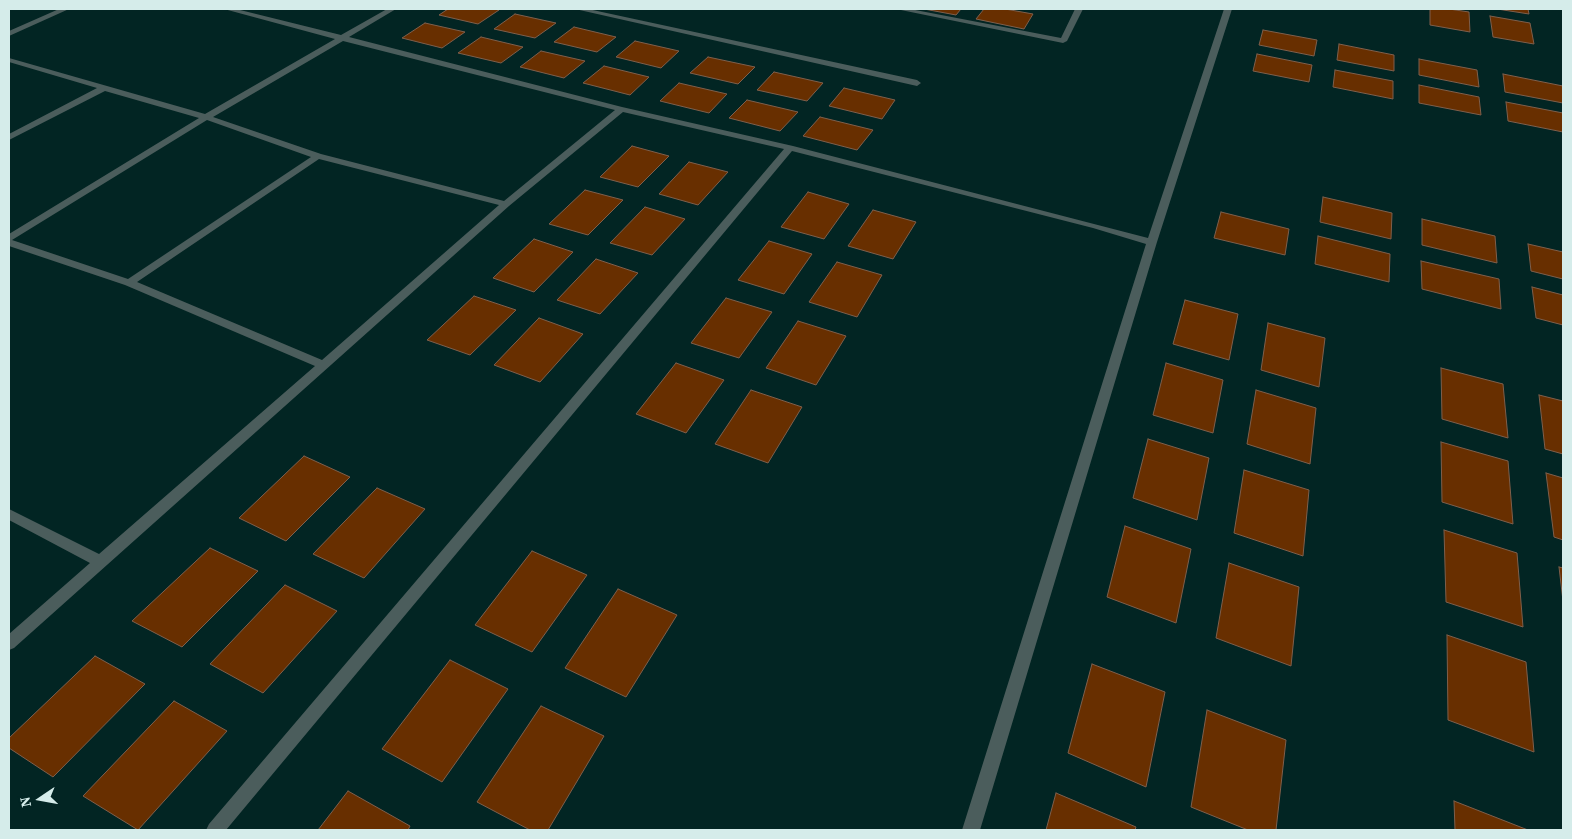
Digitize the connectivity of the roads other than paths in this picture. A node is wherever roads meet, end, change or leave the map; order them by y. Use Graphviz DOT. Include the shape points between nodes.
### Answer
graph roads {
  1 [pos="65,9"];
  2 [pos="228,9"];
  3 [pos="392,9"];
  4 [pos="579,9"];
  5 [pos="900,9"];
  6 [pos="1079,9"];
  7 [pos="1228,9"];
  8 [pos="9,34"];
  9 [pos="343,37"];
  10 [pos="9,60"];
  11 [pos="917,83"];
  12 [pos="104,88"];
  13 [pos="621,109"];
  14 [pos="206,117"];
  15 [pos="9,138"];
  16 [pos="790,148"];
  17 [pos="318,156"];
  18 [pos="506,204"];
  19 [pos="9,238"];
  20 [pos="1152,242"];
  21 [pos="9,243"];
  22 [pos="129,283"];
  23 [pos="324,365"];
  24 [pos="9,514"];
  25 [pos="100,562"];
  26 [pos="9,643"];
  27 [pos="215,830"];
  28 [pos="971,830"];
  1 -- 8 [label="street"];
  2 -- 9 [label="street"];
  3 -- 9 [label="street"];
  4 -- 11 [label="street"];
  5 -- 6 [label="street" via="1063,41"];
  7 -- 20 [label="street"];
  9 -- 13 [label="street"];
  9 -- 14 [label="street"];
  10 -- 12 [label="street"];
  12 -- 14 [label="street"];
  12 -- 15 [label="street"];
  13 -- 16 [label="street"];
  13 -- 18 [label="street"];
  14 -- 17 [label="street"];
  14 -- 19 [label="street"];
  16 -- 20 [label="street"];
  16 -- 27 [label="street"];
  17 -- 18 [label="street"];
  17 -- 22 [label="street"];
  18 -- 23 [label="street"];
  20 -- 28 [label="street"];
  21 -- 22 [label="street"];
  22 -- 23 [label="street"];
  23 -- 25 [label="street"];
  24 -- 25 [label="street"];
  25 -- 26 [label="street"];
}
